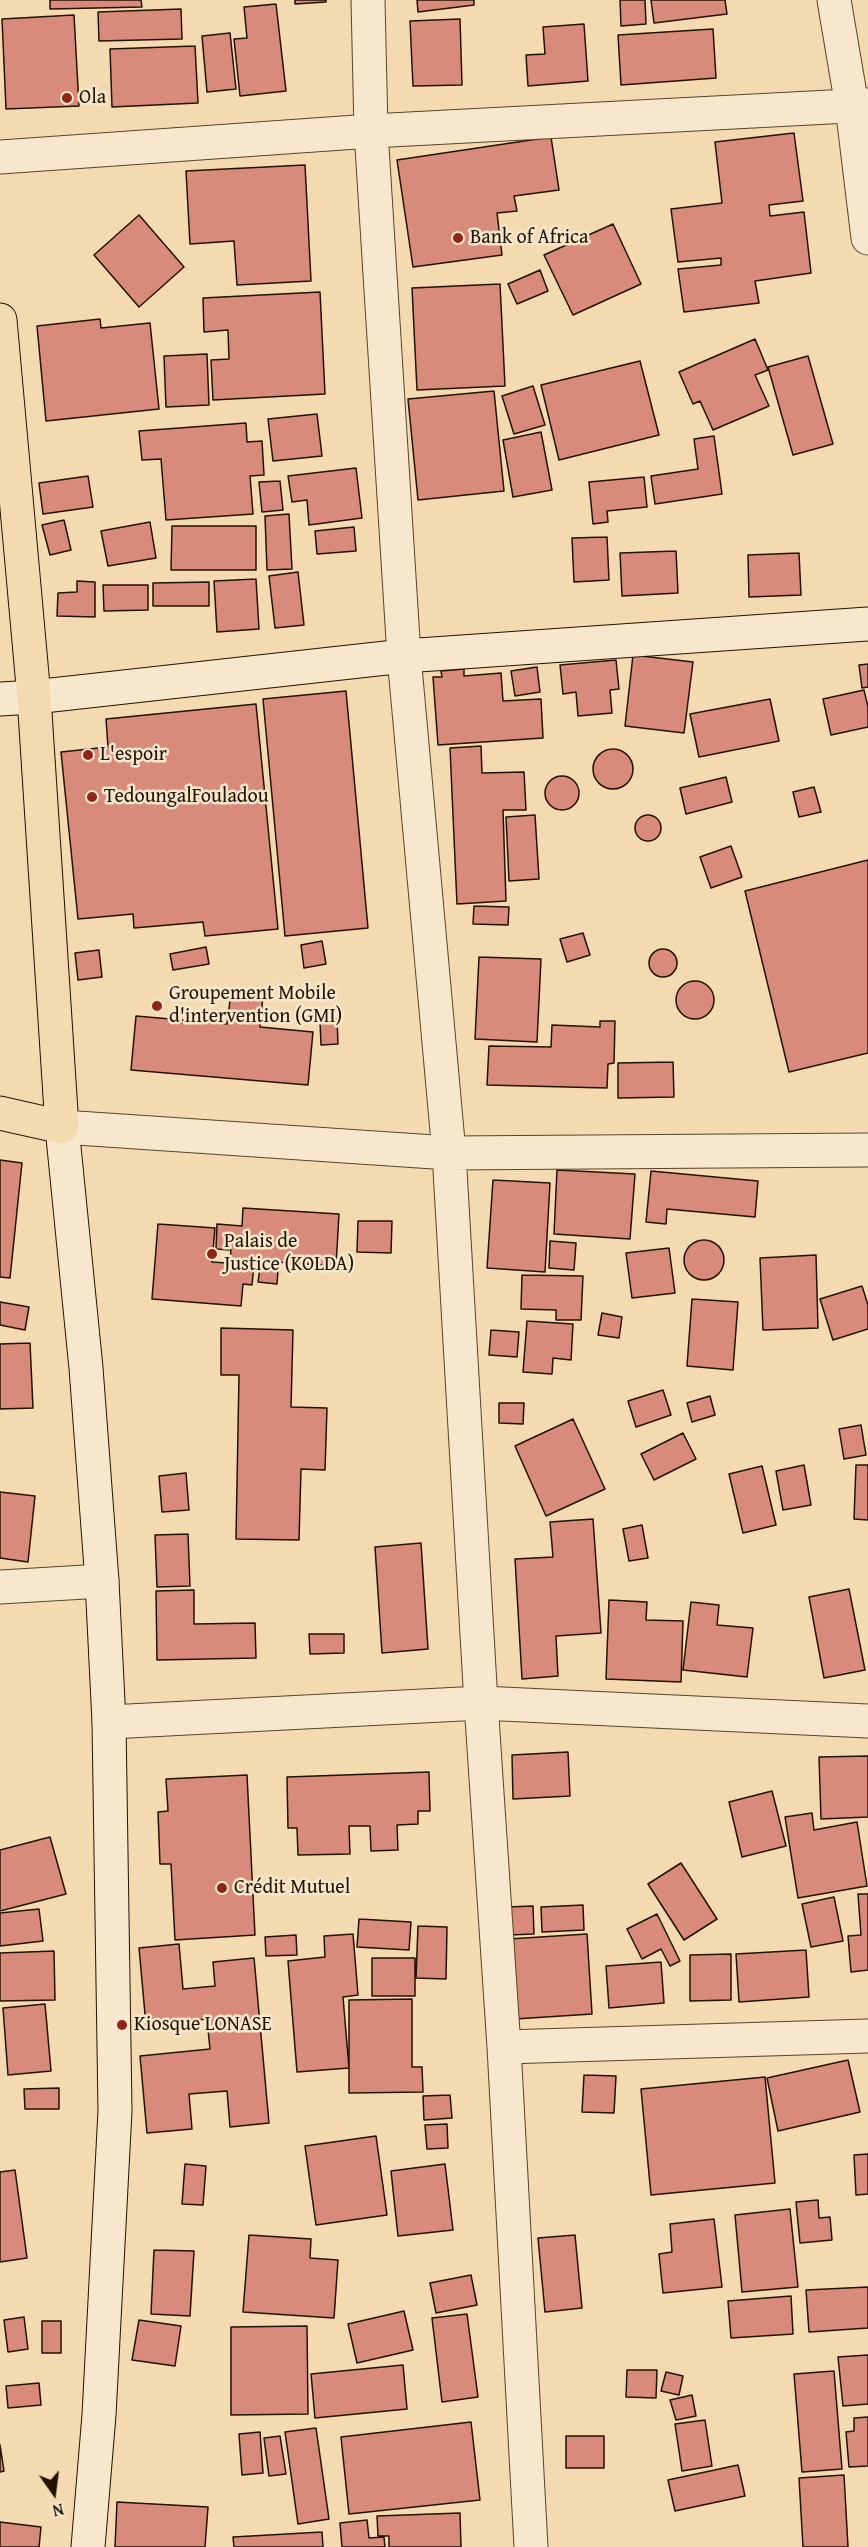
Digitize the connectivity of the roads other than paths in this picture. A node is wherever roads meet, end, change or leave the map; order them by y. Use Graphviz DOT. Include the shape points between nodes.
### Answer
graph roads {
  1 [pos="368,0"];
  2 [pos="834,0"];
  3 [pos="860,105"];
  4 [pos="371,131"];
  5 [pos="0,157"];
  6 [pos="868,238"];
  7 [pos="0,320"];
  8 [pos="868,624"];
  9 [pos="404,656"];
  10 [pos="34,697"];
  11 [pos="0,699"];
  12 [pos="0,1113"];
  13 [pos="62,1127"];
  14 [pos="868,1150"];
  15 [pos="449,1153"];
  16 [pos="102,1581"];
  17 [pos="0,1587"];
  18 [pos="481,1703"];
  19 [pos="868,1721"];
  20 [pos="109,1722"];
  21 [pos="868,2036"];
  22 [pos="504,2047"];
  23 [pos="88,2547"];
  24 [pos="531,2547"];
  1 -- 4 [label="street"];
  2 -- 3 [label="street"];
  3 -- 4 [label="street"];
  3 -- 6 [label="street"];
  4 -- 5 [label="street"];
  4 -- 9 [label="street"];
  7 -- 10 [label="main road"];
  8 -- 9 [label="street"];
  9 -- 10 [label="street"];
  9 -- 15 [label="street"];
  10 -- 11 [label="street"];
  10 -- 13 [label="main road"];
  12 -- 13 [label="main road"];
  13 -- 15 [label="street"];
  13 -- 16 [label="street"];
  14 -- 15 [label="street"];
  15 -- 18 [label="street"];
  16 -- 17 [label="street"];
  16 -- 20 [label="street"];
  18 -- 19 [label="street"];
  18 -- 20 [label="street"];
  18 -- 22 [label="street"];
  20 -- 23 [label="street" via="115,2111"];
  21 -- 22 [label="street"];
  22 -- 24 [label="street"];
}
